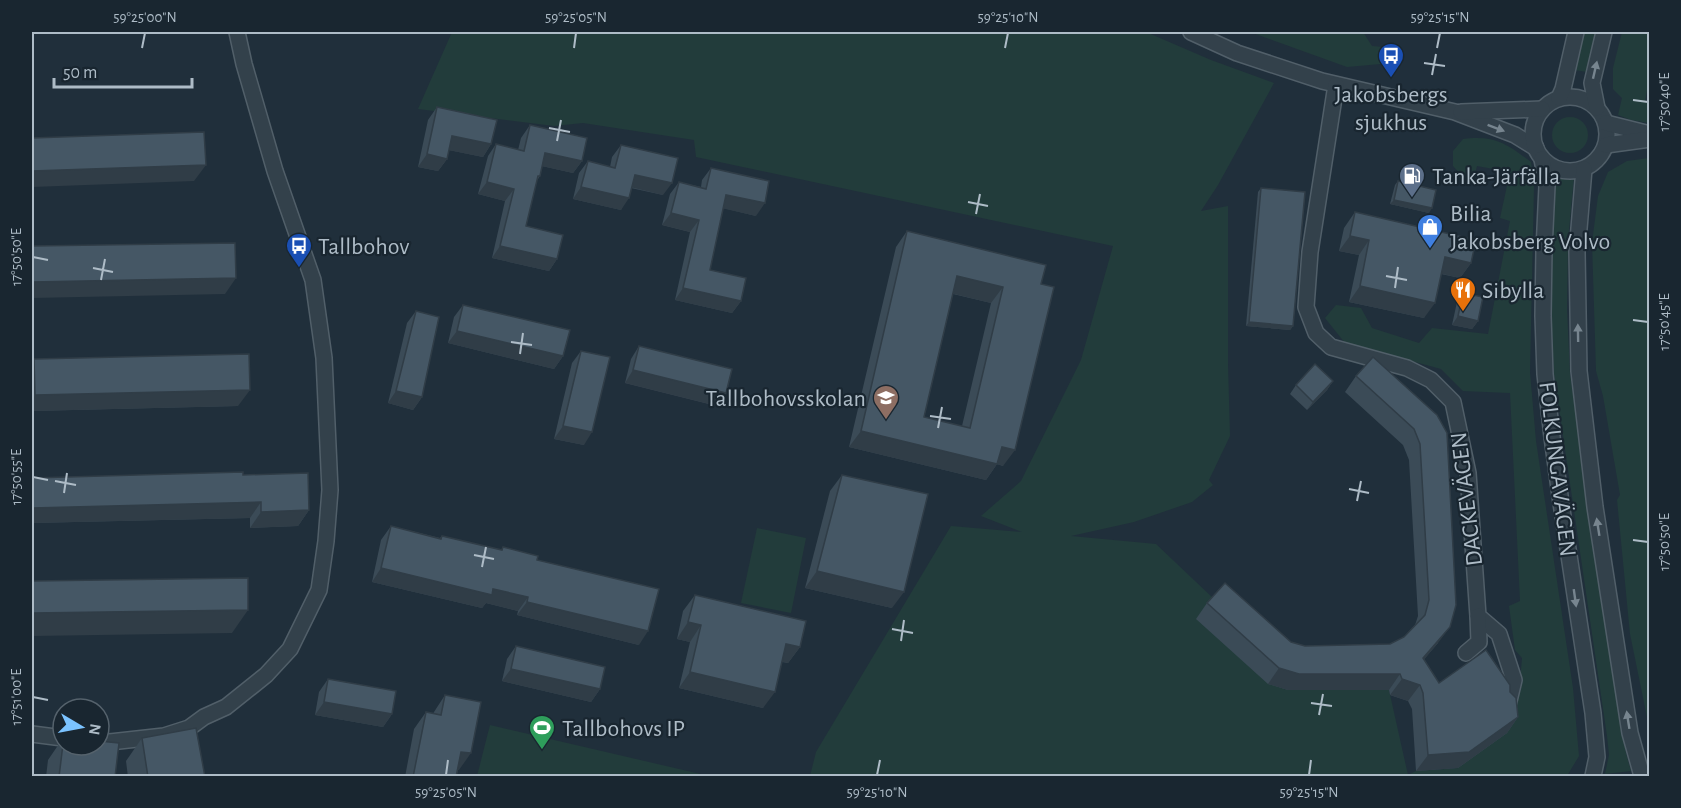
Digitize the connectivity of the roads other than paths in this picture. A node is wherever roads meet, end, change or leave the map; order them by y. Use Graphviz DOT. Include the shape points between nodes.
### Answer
graph roads {
  1 [pos="237,32"];
  2 [pos="1191,32"];
  3 [pos="1576,32"];
  4 [pos="1604,32"];
  5 [pos="1336,85"];
  6 [pos="1559,98"];
  7 [pos="1597,108"];
  8 [pos="1542,109"];
  9 [pos="1455,112"];
  10 [pos="1606,123"];
  11 [pos="1650,134"];
  12 [pos="1650,139"];
  13 [pos="1606,145"];
  14 [pos="1539,154"];
  15 [pos="1584,169"];
  16 [pos="1478,616"];
  17 [pos="1466,653"];
  18 [pos="1508,705"];
  19 [pos="189,728"];
  20 [pos="32,734"];
  21 [pos="51,736"];
  22 [pos="111,742"];
  23 [pos="191,747"];
  24 [pos="1593,777"];
  25 [pos="1642,777"];
  1 -- 19 [label="street" via="275,171 313,280 324,357 330,490 319,590 290,649 266,675 226,707"];
  2 -- 5 [label="street" via="1237,53"];
  3 -- 6 [label="street"];
  7 -- 4 [label="street, one-way" via="1592,83"];
  5 -- 9 [label="street"];
  5 -- 16 [label="street, DACKEVÄGEN" via="1310,252 1306,307 1316,333 1331,347 1407,368 1431,380 1453,402 1468,473"];
  6 -- 7 [label="street" via="1578,98"];
  6 -- 8 [label="street"];
  7 -- 10 [label="street"];
  8 -- 9 [label="street"];
  8 -- 14 [label="street" via="1533,128"];
  9 -- 14 [label="street, one-way" via="1515,135"];
  10 -- 11 [label="street"];
  10 -- 13 [label="street"];
  12 -- 13 [label="street"];
  13 -- 15 [label="street" via="1597,160"];
  14 -- 15 [label="street" via="1562,170"];
  14 -- 24 [label="street, FOLKUNGAVÄGEN, one-way" via="1547,186 1545,374 1593,713 1597,757"];
  25 -- 15 [label="street, FOLKUNGAVÄGEN, one-way" via="1630,733 1595,507 1579,371 1577,252"];
  16 -- 17 [label="street, DACKEVÄGEN" via="1479,642"];
  16 -- 18 [label="street" via="1499,634 1514,680"];
  19 -- 22 [label="street" via="164,736"];
  19 -- 23 [label="street"];
  20 -- 21 [label="street"];
}
